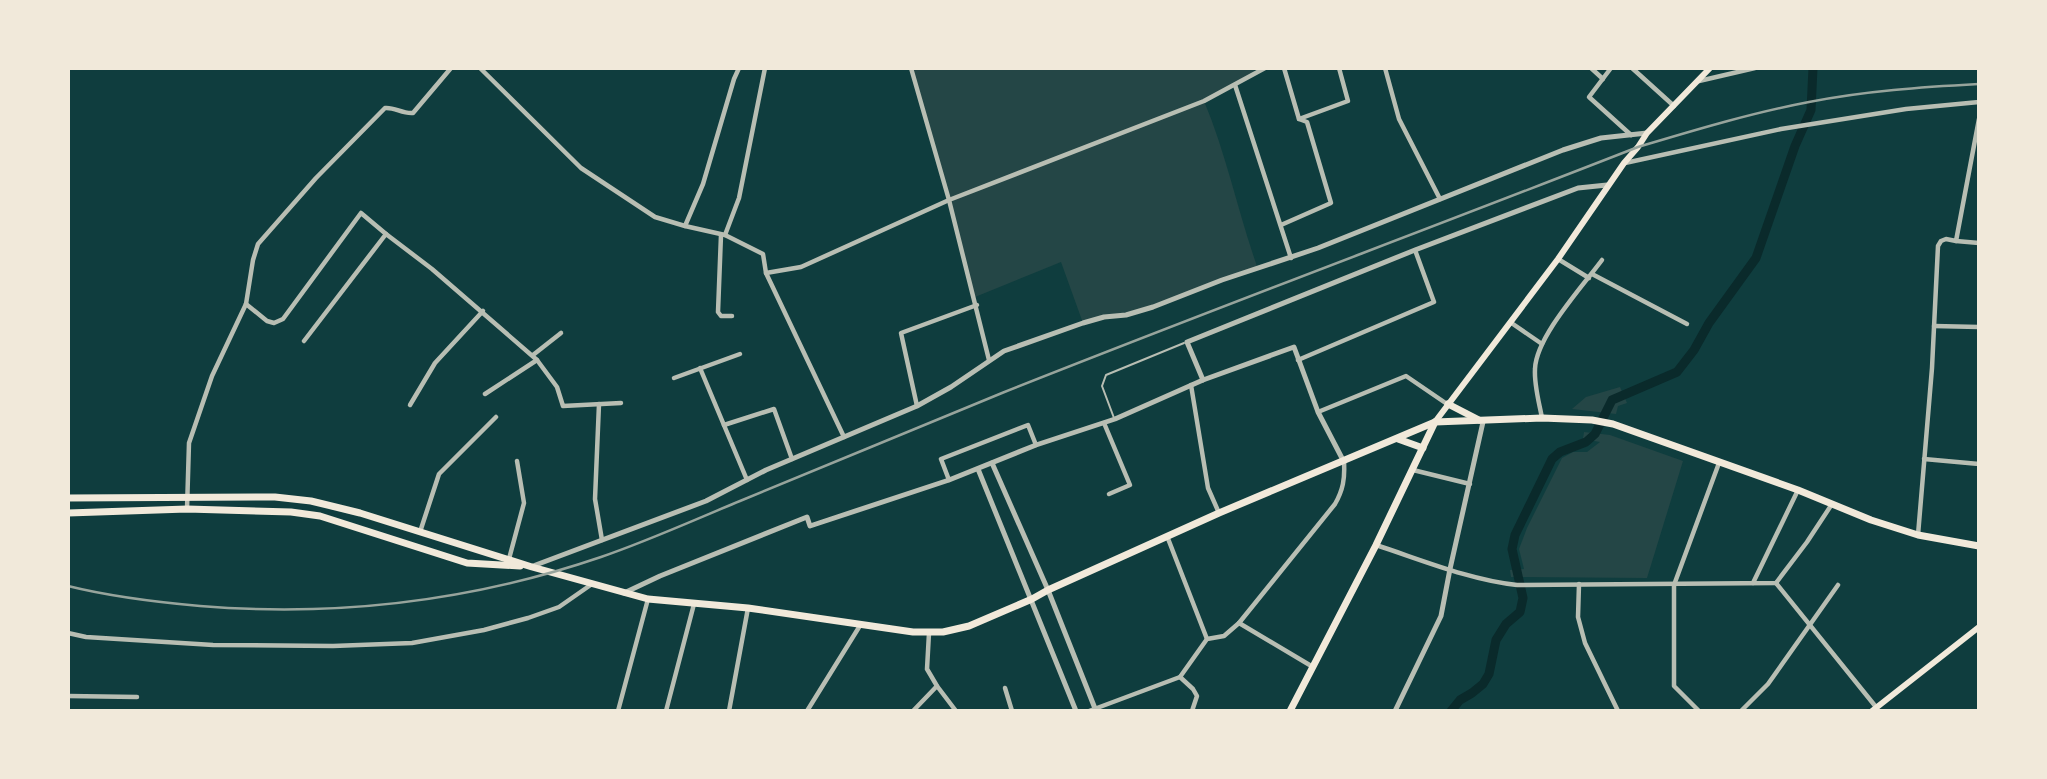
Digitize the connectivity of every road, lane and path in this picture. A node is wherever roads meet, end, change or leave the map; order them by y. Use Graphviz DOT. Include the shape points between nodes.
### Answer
graph roads {
  1 [pos="451,68"];
  2 [pos="480,68"];
  3 [pos="739,68"];
  4 [pos="765,68"];
  5 [pos="911,68"];
  6 [pos="1265,68"];
  7 [pos="1284,68"];
  8 [pos="1339,68"];
  9 [pos="1385,68"];
  10 [pos="1591,68"];
  11 [pos="1611,68"];
  12 [pos="1632,68"];
  13 [pos="1710,68"];
  14 [pos="1755,68"];
  15 [pos="1603,79"];
  16 [pos="1699,81"];
  17 [pos="1235,85"];
  18 [pos="1979,102"];
  19 [pos="1674,106"];
  20 [pos="1299,119"];
  21 [pos="1979,119"];
  22 [pos="1647,133"];
  23 [pos="1632,136"];
  24 [pos="1624,163"];
  25 [pos="1607,185"];
  26 [pos="1440,199"];
  27 [pos="949,200"];
  28 [pos="1281,225"];
  29 [pos="685,226"];
  30 [pos="386,234"];
  31 [pos="723,235"];
  32 [pos="1956,240"];
  33 [pos="1979,243"];
  34 [pos="1415,250"];
  35 [pos="1291,258"];
  36 [pos="1558,259"];
  37 [pos="1602,260"];
  38 [pos="766,273"];
  39 [pos="1590,276"];
  40 [pos="246,304"];
  41 [pos="977,305"];
  42 [pos="483,311"];
  43 [pos="732,316"];
  44 [pos="1510,322"];
  45 [pos="1687,324"];
  46 [pos="1934,326"];
  47 [pos="1979,327"];
  48 [pos="561,333"];
  49 [pos="304,341"];
  50 [pos="1187,342"];
  51 [pos="1542,344"];
  52 [pos="740,354"];
  53 [pos="535,358"];
  54 [pos="989,360"];
  55 [pos="1298,360"];
  56 [pos="700,368"];
  57 [pos="674,378"];
  58 [pos="1203,380"];
  59 [pos="1191,385"];
  60 [pos="485,394"];
  61 [pos="621,403"];
  62 [pos="599,404"];
  63 [pos="1448,404"];
  64 [pos="410,405"];
  65 [pos="917,406"];
  66 [pos="1318,412"];
  67 [pos="496,417"];
  68 [pos="1542,418"];
  69 [pos="1115,419"];
  70 [pos="1435,422"];
  71 [pos="1483,422"];
  72 [pos="1104,423"];
  73 [pos="724,425"];
  74 [pos="845,438"];
  75 [pos="1398,439"];
  76 [pos="1037,445"];
  77 [pos="1423,448"];
  78 [pos="792,459"];
  79 [pos="1924,460"];
  80 [pos="517,461"];
  81 [pos="1344,462"];
  82 [pos="992,463"];
  83 [pos="1719,463"];
  84 [pos="1979,464"];
  85 [pos="978,468"];
  86 [pos="1413,470"];
  87 [pos="747,480"];
  88 [pos="948,480"];
  89 [pos="1470,484"];
  90 [pos="1798,490"];
  91 [pos="1109,494"];
  92 [pos="187,497"];
  93 [pos="68,498"];
  94 [pos="1832,504"];
  95 [pos="187,509"];
  96 [pos="68,513"];
  97 [pos="1219,513"];
  98 [pos="420,533"];
  99 [pos="1167,535"];
  100 [pos="1919,535"];
  101 [pos="602,540"];
  102 [pos="1376,545"];
  103 [pos="1976,545"];
  104 [pos="509,559"];
  105 [pos="531,567"];
  106 [pos="1450,569"];
  107 [pos="1753,583"];
  108 [pos="1776,583"];
  109 [pos="592,584"];
  110 [pos="1579,584"];
  111 [pos="1674,585"];
  112 [pos="1838,585"];
  113 [pos="1048,590"];
  114 [pos="624,593"];
  115 [pos="648,599"];
  116 [pos="1032,599"];
  117 [pos="694,604"];
  118 [pos="748,608"];
  119 [pos="861,623"];
  120 [pos="1239,623"];
  121 [pos="1810,623"];
  122 [pos="1979,627"];
  123 [pos="68,633"];
  124 [pos="929,633"];
  125 [pos="1207,639"];
  126 [pos="1314,667"];
  127 [pos="1180,677"];
  128 [pos="937,686"];
  129 [pos="1004,688"];
  130 [pos="68,696"];
  131 [pos="137,697"];
  132 [pos="1874,709"];
  133 [pos="1093,710"];
  134 [pos="618,711"];
  135 [pos="666,711"];
  136 [pos="729,711"];
  137 [pos="807,711"];
  138 [pos="913,711"];
  139 [pos="956,711"];
  140 [pos="1012,711"];
  141 [pos="1076,711"];
  142 [pos="1192,711"];
  143 [pos="1290,711"];
  144 [pos="1395,711"];
  145 [pos="1618,711"];
  146 [pos="1699,711"];
  147 [pos="1741,711"];
  1 -- 40 [label="street" via="413,113 385,108 258,244"];
  2 -- 29 [label="street" via="581,168 655,217"];
  3 -- 29 [label="street"];
  4 -- 31 [label="street" via="739,198"];
  5 -- 27 [label="street"];
  6 -- 17 [label="street"];
  7 -- 20 [label="street"];
  8 -- 20 [label="street" via="1348,101"];
  9 -- 26 [label="street" via="1399,118"];
  10 -- 15 [label="street"];
  11 -- 15 [label="street"];
  12 -- 19 [label="street"];
  13 -- 16 [label="main road"];
  14 -- 16 [label="street"];
  15 -- 23 [label="street" via="1589,97"];
  16 -- 19 [label="main road"];
  17 -- 27 [label="street"];
  17 -- 28 [label="street"];
  18 -- 24 [label="street" via="1781,129"];
  19 -- 22 [label="main road"];
  20 -- 28 [label="street" via="1307,122 1331,203"];
  21 -- 32 [label="street"];
  22 -- 23 [label="street"];
  22 -- 24 [label="main road"];
  23 -- 26 [label="street" via="1601,138 1563,150"];
  24 -- 25 [label="main road"];
  25 -- 34 [label="street" via="1577,188"];
  25 -- 36 [label="main road"];
  26 -- 35 [label="street"];
  27 -- 38 [label="street" via="801,267"];
  27 -- 41 [label="street"];
  28 -- 35 [label="street"];
  29 -- 31 [label="street"];
  30 -- 40 [label="street" via="361,213 283,319 267,321"];
  30 -- 42 [label="street"];
  30 -- 49 [label="street"];
  31 -- 38 [label="street" via="763,254"];
  31 -- 43 [label="street" via="718,312"];
  32 -- 33 [label="street"];
  32 -- 46 [label="street" via="1946,239 1938,247"];
  34 -- 50 [label="street"];
  34 -- 55 [label="street" via="1434,302"];
  35 -- 54 [label="street" via="1153,307 1076,325"];
  36 -- 39 [label="street"];
  36 -- 44 [label="main road"];
  37 -- 39 [label="street"];
  38 -- 74 [label="street"];
  39 -- 45 [label="street"];
  39 -- 51 [label="street"];
  40 -- 92 [label="street" via="212,376 189,443"];
  41 -- 54 [label="street"];
  41 -- 65 [label="street" via="901,333"];
  42 -- 53 [label="street"];
  42 -- 64 [label="street" via="435,363"];
  44 -- 51 [label="street"];
  44 -- 63 [label="main road"];
  46 -- 47 [label="street"];
  46 -- 79 [label="street"];
  48 -- 53 [label="street"];
  50 -- 58 [label="street"];
  50 -- 69 [label="lane" via="1106,374 1102,386"];
  51 -- 68 [label="street" via="1534,371"];
  52 -- 56 [label="street"];
  53 -- 60 [label="street"];
  53 -- 62 [label="street" via="557,387 563,405"];
  54 -- 65 [label="street"];
  55 -- 58 [label="street" via="1294,347"];
  55 -- 66 [label="street"];
  56 -- 57 [label="street"];
  56 -- 73 [label="street"];
  58 -- 59 [label="street"];
  59 -- 69 [label="street"];
  59 -- 97 [label="street" via="1208,488"];
  61 -- 62 [label="street"];
  62 -- 101 [label="street" via="595,499"];
  63 -- 66 [label="street" via="1405,376"];
  63 -- 70 [label="main road"];
  63 -- 71 [label="main road"];
  65 -- 74 [label="street"];
  66 -- 81 [label="street"];
  67 -- 98 [label="street" via="439,474"];
  68 -- 71 [label="main road"];
  68 -- 83 [label="main road" via="1613,424"];
  69 -- 72 [label="street"];
  70 -- 71 [label="main road"];
  70 -- 75 [label="main road"];
  70 -- 77 [label="main road"];
  71 -- 89 [label="street"];
  72 -- 76 [label="street"];
  72 -- 91 [label="street" via="1130,485"];
  73 -- 78 [label="street" via="774,409"];
  73 -- 87 [label="street"];
  74 -- 78 [label="street"];
  75 -- 77 [label="main road"];
  75 -- 81 [label="main road"];
  76 -- 82 [label="street"];
  76 -- 88 [label="street" via="1028,425 941,459"];
  77 -- 86 [label="main road"];
  78 -- 87 [label="street"];
  79 -- 84 [label="street"];
  79 -- 100 [label="street"];
  80 -- 104 [label="street" via="524,503"];
  81 -- 97 [label="main road"];
  81 -- 120 [label="street" via="1345,480 1335,505"];
  82 -- 85 [label="street"];
  82 -- 113 [label="street"];
  83 -- 90 [label="main road"];
  83 -- 111 [label="street"];
  85 -- 88 [label="street"];
  85 -- 116 [label="street"];
  86 -- 89 [label="street"];
  86 -- 102 [label="main road"];
  87 -- 101 [label="street" via="706,501"];
  88 -- 114 [label="street" via="810,526 807,517"];
  89 -- 106 [label="street"];
  90 -- 94 [label="main road"];
  90 -- 107 [label="street"];
  92 -- 93 [label="main road"];
  92 -- 95 [label="street"];
  92 -- 98 [label="main road" via="312,500"];
  94 -- 100 [label="main road"];
  94 -- 108 [label="street"];
  95 -- 96 [label="main road"];
  95 -- 105 [label="main road" via="320,516 467,563"];
  97 -- 99 [label="main road"];
  98 -- 104 [label="main road"];
  99 -- 113 [label="main road"];
  99 -- 125 [label="street"];
  100 -- 103 [label="main road"];
  101 -- 105 [label="street"];
  102 -- 106 [label="street"];
  102 -- 126 [label="main road"];
  104 -- 105 [label="main road"];
  105 -- 109 [label="main road"];
  106 -- 110 [label="street" via="1503,583"];
  106 -- 144 [label="street" via="1441,616"];
  107 -- 108 [label="street"];
  107 -- 111 [label="street"];
  108 -- 121 [label="street"];
  109 -- 114 [label="main road"];
  109 -- 123 [label="street" via="559,607 528,618 412,643 213,645"];
  110 -- 111 [label="street"];
  110 -- 145 [label="street" via="1578,617 1585,643"];
  111 -- 146 [label="street" via="1674,686"];
  112 -- 121 [label="street"];
  113 -- 116 [label="main road"];
  113 -- 133 [label="street"];
  114 -- 115 [label="main road"];
  115 -- 117 [label="main road"];
  115 -- 134 [label="street"];
  116 -- 124 [label="main road" via="970,626"];
  116 -- 141 [label="street"];
  117 -- 118 [label="main road"];
  117 -- 135 [label="street"];
  118 -- 119 [label="main road"];
  118 -- 136 [label="street"];
  119 -- 124 [label="main road"];
  119 -- 137 [label="street"];
  120 -- 125 [label="street" via="1224,636"];
  120 -- 126 [label="street"];
  121 -- 132 [label="street"];
  121 -- 147 [label="street" via="1768,684"];
  122 -- 132 [label="main road"];
  124 -- 128 [label="street" via="927,669"];
  125 -- 127 [label="street"];
  126 -- 143 [label="main road"];
  127 -- 133 [label="street"];
  127 -- 142 [label="street" via="1197,696"];
  128 -- 138 [label="street"];
  128 -- 139 [label="street"];
  129 -- 140 [label="street"];
  130 -- 131 [label="street"];
}
